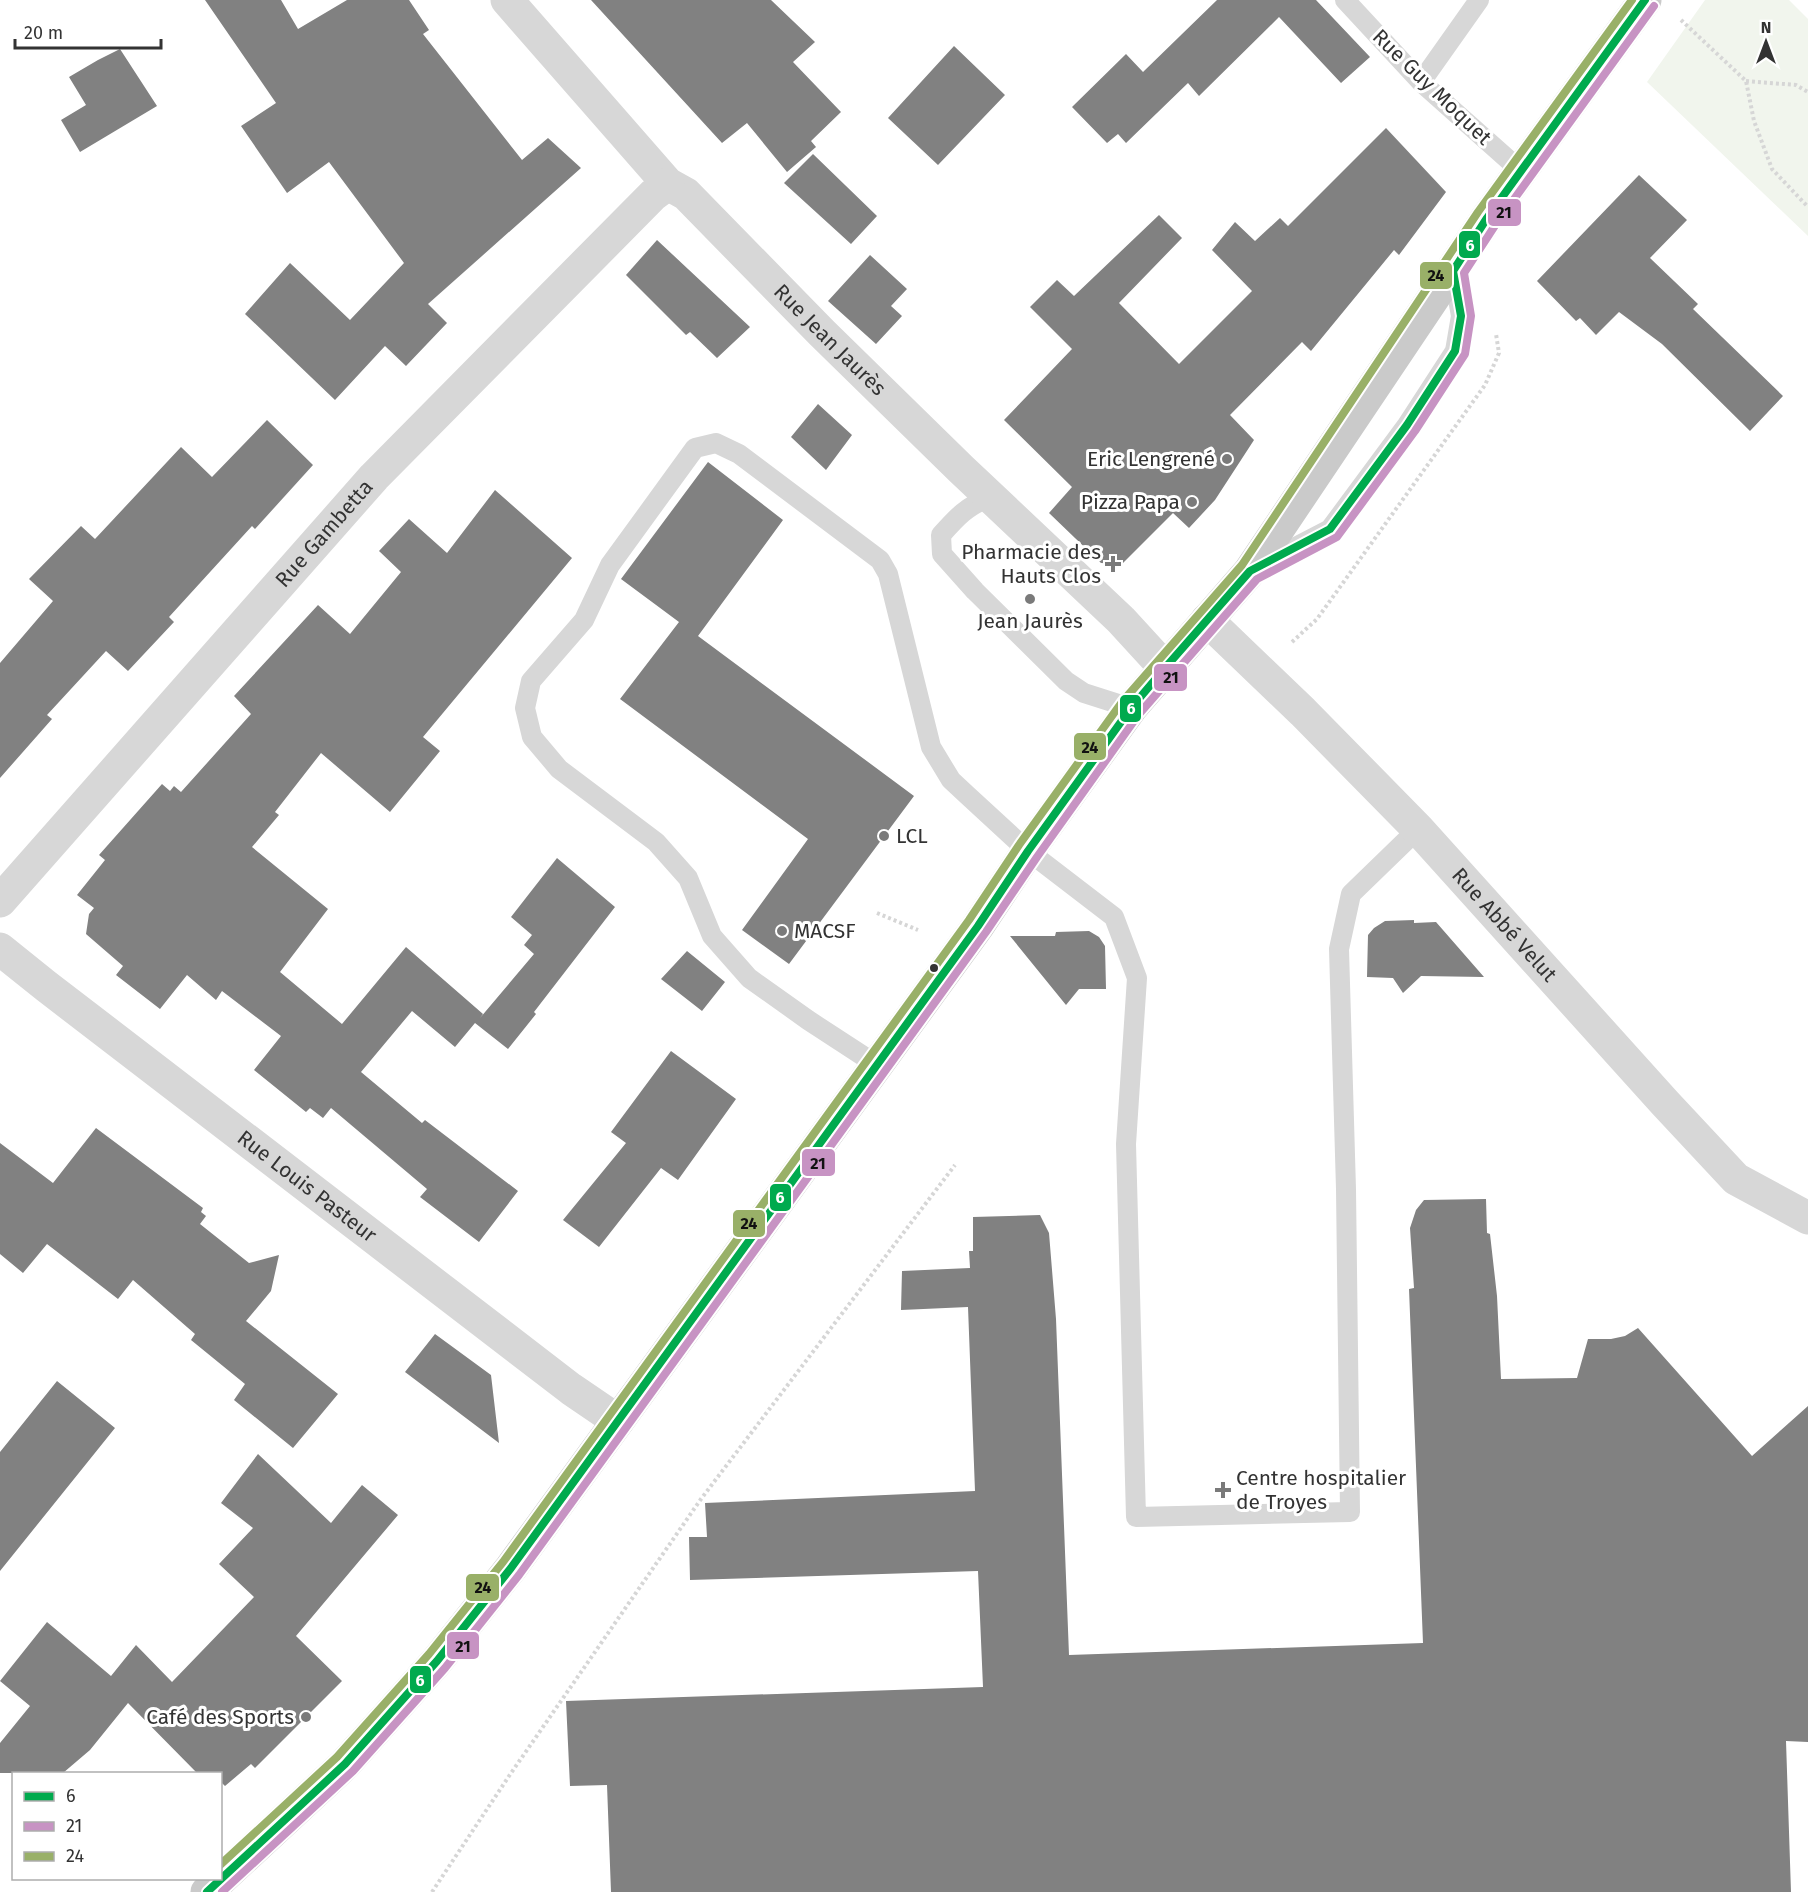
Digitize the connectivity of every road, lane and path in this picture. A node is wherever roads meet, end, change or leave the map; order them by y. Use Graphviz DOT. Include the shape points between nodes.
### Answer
graph roads {
  1 [pos="507,0"];
  2 [pos="1345,0"];
  3 [pos="1479,0"];
  4 [pos="1645,0"];
  5 [pos="1677,16"];
  6 [pos="1746,81"];
  7 [pos="1421,82"];
  8 [pos="1808,92"];
  9 [pos="1521,171"];
  10 [pos="668,184"];
  11 [pos="1808,207"];
  12 [pos="1453,271"];
  13 [pos="990,497"];
  14 [pos="1250,571"];
  15 [pos="1207,620"];
  16 [pos="1165,668"];
  17 [pos="1131,708"];
  18 [pos="1418,829"];
  19 [pos="1028,851"];
  20 [pos="0,901"];
  21 [pos="877,913"];
  22 [pos="918,930"];
  23 [pos="0,949"];
  24 [pos="877,1065"];
  25 [pos="955,1166"];
  26 [pos="1808,1218"];
  27 [pos="618,1421"];
  28 [pos="222,1878"];
  29 [pos="220,1880"];
  30 [pos="207,1892"];
  31 [pos="432,1892"];
  1 -- 10 [label="street, Rue Jean Jaurès"];
  2 -- 7 [label="lane, Rue Guy Moquet"];
  3 -- 7 [label="lane"];
  4 -- 9 [label="main road"];
  5 -- 6 [label="path"];
  6 -- 8 [label="path" via="1796,85"];
  6 -- 11 [label="path" via="1754,121 1772,169"];
  7 -- 9 [label="lane, Rue Guy Moquet"];
  9 -- 12 [label="main road"];
  10 -- 13 [label="street, Rue Jean Jaurès" via="686,194"];
  10 -- 20 [label="street, Rue Gambetta" via="374,477"];
  12 -- 14 [label="main road"];
  12 -- 14 [label="lane" via="1461,316 1455,351 1407,425 1330,529"];
  13 -- 16 [label="street, Rue Jean Jaurès" via="1121,620"];
  13 -- 17 [label="lane" via="957,516 941,535 942,554 1066,681 1084,693"];
  14 -- 15 [label="main road"];
  15 -- 16 [label="main road"];
  15 -- 18 [label="street, Rue Abbé Velut"];
  16 -- 17 [label="main road"];
  17 -- 19 [label="main road"];
  18 -- 19 [label="lane" via="1351,894 1339,949 1350,1512 1136,1517 1126,1144 1137,978 1114,917"];
  18 -- 26 [label="street, Rue Abbé Velut" via="1736,1179"];
  19 -- 24 [label="main road"];
  19 -- 24 [label="lane" via="951,780 931,747 888,574 880,560 739,454 716,442 695,448 610,565 584,620 531,681 525,708 532,737 559,769 656,842 688,878 712,936 748,978"];
  21 -- 22 [label="path"];
  23 -- 27 [label="street, Rue Louis Pasteur" via="561,1382"];
  24 -- 27 [label="main road"];
  25 -- 31 [label="path" via="701,1499"];
  27 -- 28 [label="main road" via="437,1662 345,1764"];
  29 -- 30 [label="main road"];
}
